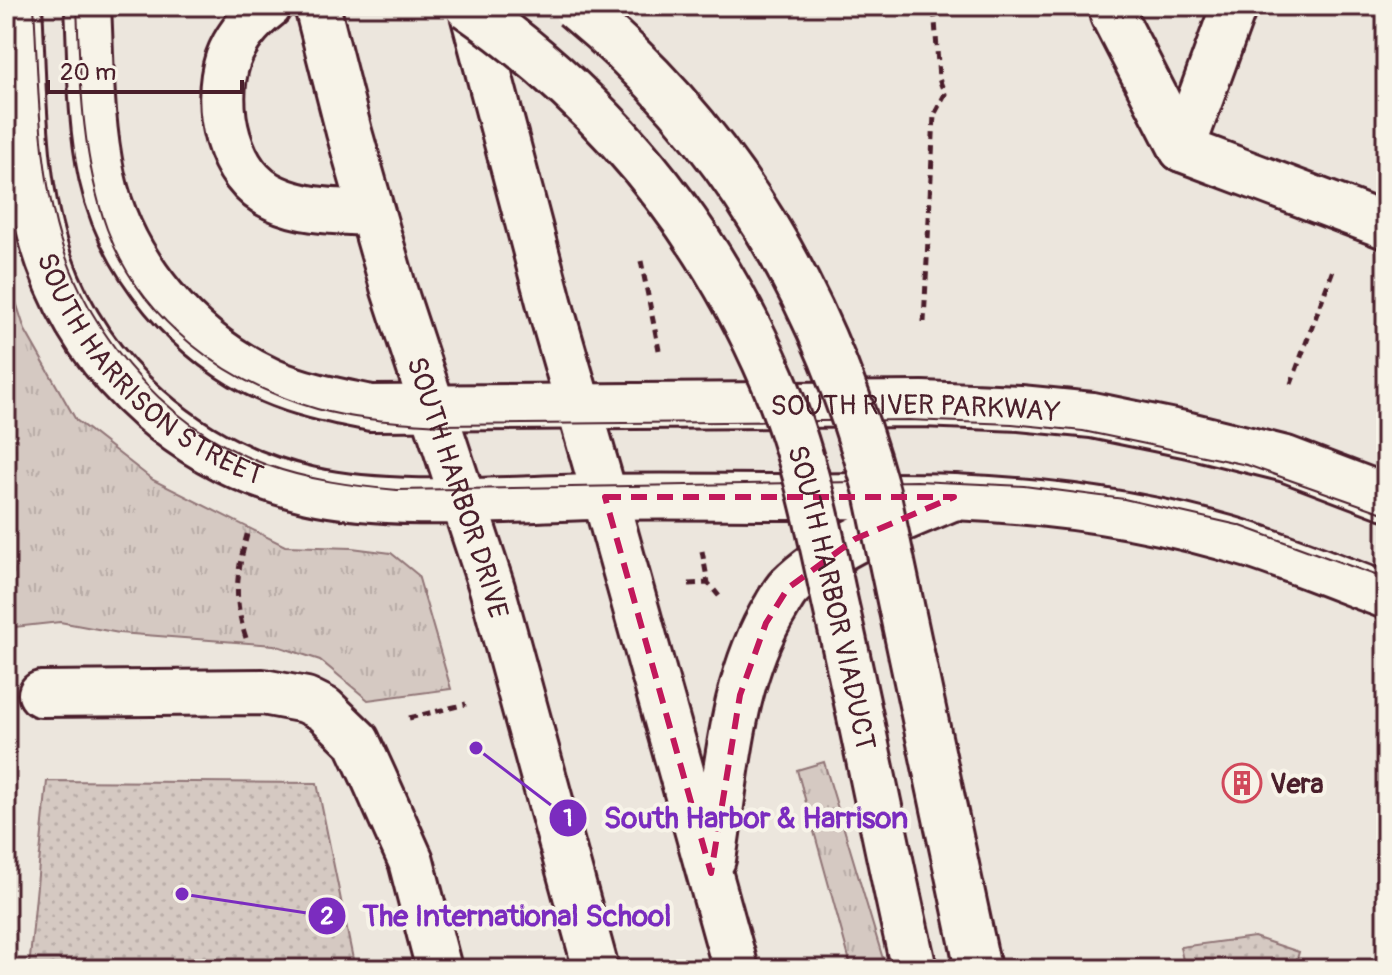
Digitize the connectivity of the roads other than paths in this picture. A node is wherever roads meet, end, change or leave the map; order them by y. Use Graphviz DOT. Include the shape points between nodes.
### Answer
graph roads {
  1 [pos="19,6"];
  2 [pos="88,6"];
  3 [pos="269,6"];
  4 [pos="317,6"];
  5 [pos="469,6"];
  6 [pos="574,6"];
  7 [pos="1116,6"];
  8 [pos="1234,6"];
  9 [pos="1182,149"];
  10 [pos="371,213"];
  11 [pos="1370,220"];
  12 [pos="578,407"];
  13 [pos="432,408"];
  14 [pos="605,497"];
  15 [pos="954,497"];
  16 [pos="1386,497"];
  17 [pos="462,499"];
  18 [pos="1386,596"];
  19 [pos="41,694"];
  20 [pos="711,873"];
  21 [pos="439,969"];
  22 [pos="596,969"];
  23 [pos="736,969"];
  24 [pos="914,969"];
  25 [pos="978,969"];
  1 -- 17 [label="main road, SOUTH HARRISON STREET" via="34,206 63,295 106,365 171,428 257,472 309,490 401,500"];
  2 -- 13 [label="main road, SOUTH HARRISON STREET" via="102,176 112,210 147,278 214,348 271,381 371,408"];
  3 -- 10 [label="main road" via="253,18 228,59 222,88 233,152 251,182 273,198 306,208"];
  4 -- 10 [label="main road, SOUTH HARBOR DRIVE"];
  5 -- 12 [label="main road"];
  5 -- 24 [label="main road, SOUTH HARBOR VIADUCT, bridge" via="569,86 637,158 693,229 756,342 792,430 822,541"];
  6 -- 25 [label="main road, bridge" via="692,121 787,261 825,337 877,492"];
  7 -- 9 [label="main road" via="1113,15"];
  8 -- 9 [label="main road"];
  9 -- 11 [label="main road"];
  10 -- 13 [label="main road, SOUTH HARBOR DRIVE"];
  12 -- 13 [label="main road, SOUTH RIVER PARKWAY"];
  12 -- 14 [label="main road"];
  12 -- 16 [label="main road, SOUTH RIVER PARKWAY" via="922,404 1092,415 1286,459"];
  13 -- 17 [label="main road, SOUTH HARBOR DRIVE"];
  14 -- 15 [label="main road"];
  14 -- 17 [label="main road"];
  14 -- 20 [label="main road"];
  15 -- 18 [label="main road" via="1059,505 1193,530"];
  15 -- 20 [label="main road" via="855,539 788,588 766,623 740,695"];
  17 -- 22 [label="main road, SOUTH HARBOR DRIVE" via="492,588"];
  19 -- 21 [label="main road" via="263,692 296,697 324,709 357,741 381,792 411,861"];
  20 -- 23 [label="main road"];
}
